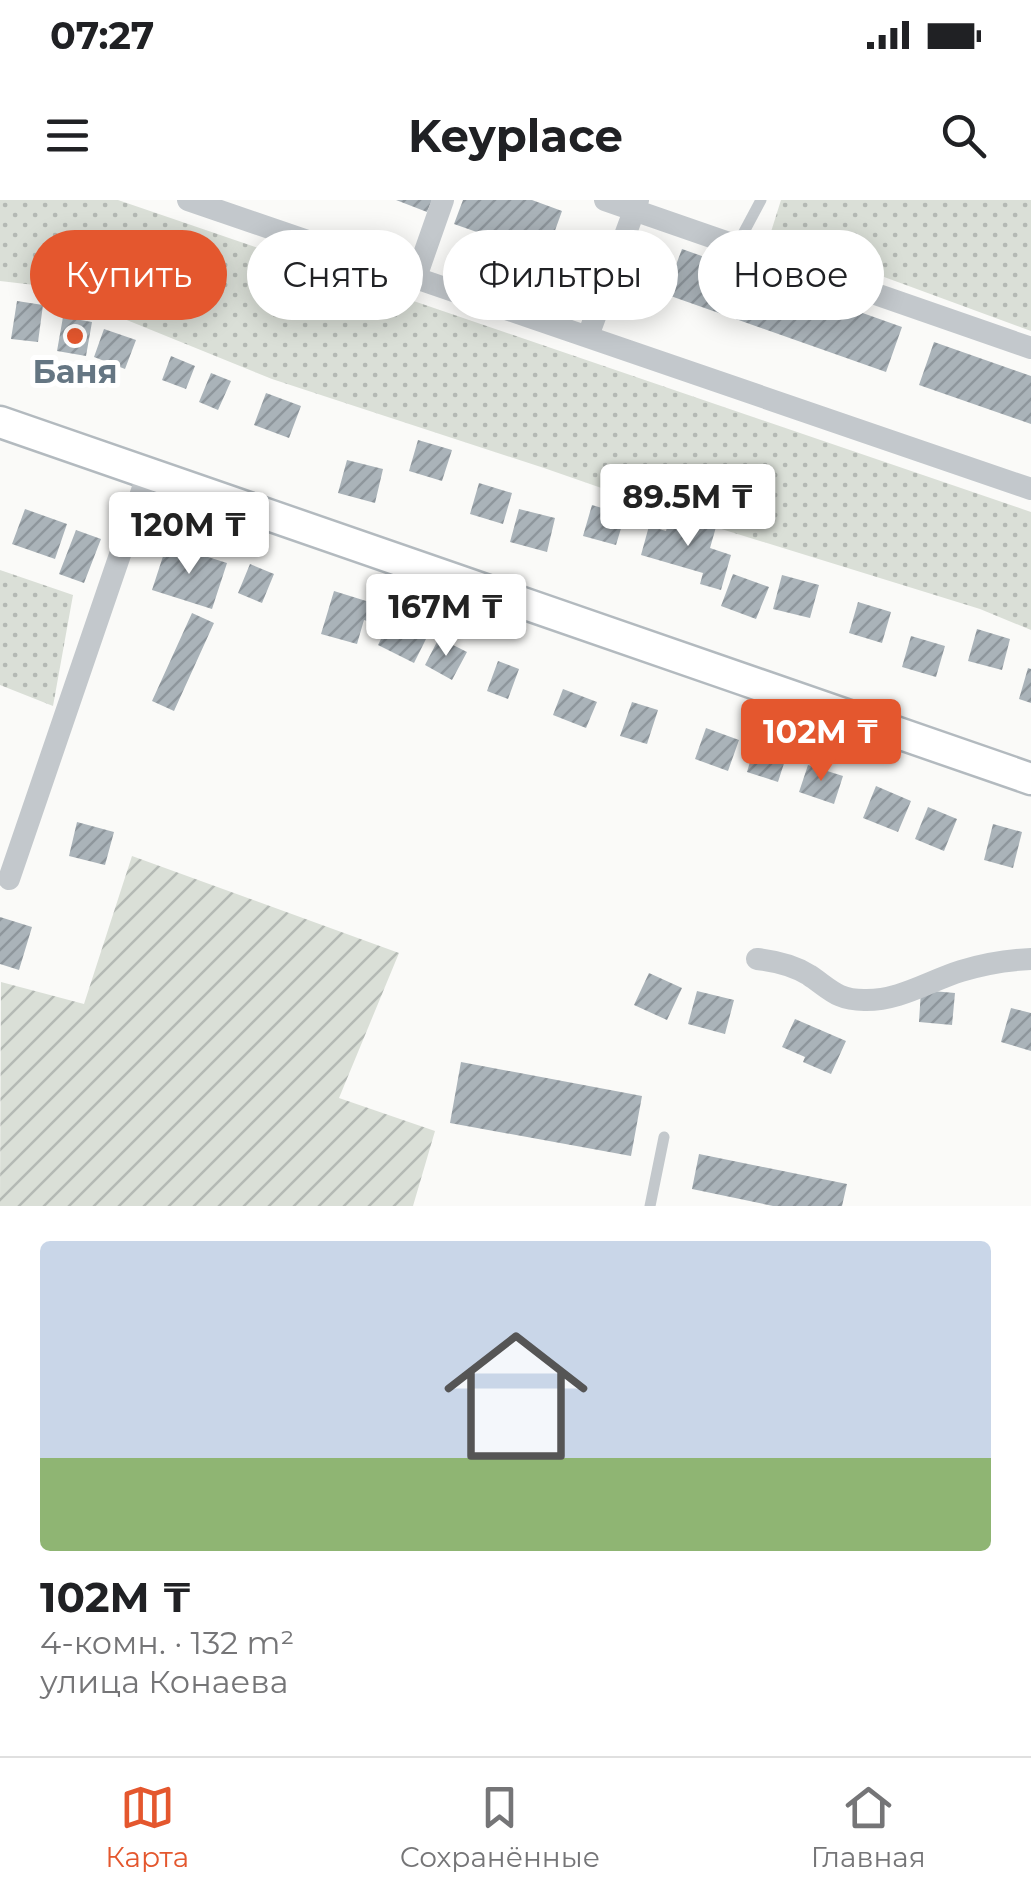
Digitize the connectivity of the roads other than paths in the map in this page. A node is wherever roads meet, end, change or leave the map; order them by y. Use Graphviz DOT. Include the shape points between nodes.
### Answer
graph roads {
  1 [pos="188,200"];
  2 [pos="443,200"];
  3 [pos="605,200"];
  4 [pos="760,200"];
  5 [pos="636,205"];
  6 [pos="277,230"];
  7 [pos="698,230"];
  8 [pos="745,230"];
  9 [pos="423,257"];
  10 [pos="423,279"];
  11 [pos="884,297"];
  12 [pos="588,336"];
  13 [pos="1031,348"];
  14 [pos="0,422"];
  15 [pos="148,473"];
  16 [pos="1031,489"];
  17 [pos="1031,779"];
  18 [pos="9,879"];
  19 [pos="757,959"];
  20 [pos="1031,959"];
  21 [pos="664,1137"];
  22 [pos="650,1206"];
  1 -- 6 [label="street"];
  2 -- 9 [label="street"];
  3 -- 5 [label="street"];
  4 -- 8 [label="lane"];
  5 -- 7 [label="street"];
  5 -- 12 [label="street"];
  10 -- 12 [label="street"];
  11 -- 13 [label="street"];
  12 -- 16 [label="street"];
  14 -- 15 [label="main road"];
  15 -- 17 [label="main road"];
  15 -- 18 [label="street"];
  19 -- 20 [label="street" via="806,973 837,996 888,1000 964,970"];
  21 -- 22 [label="lane"];
}
